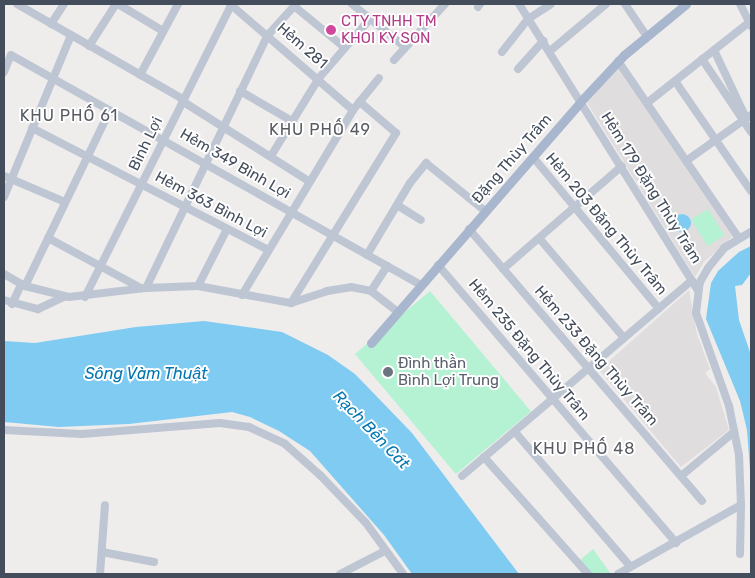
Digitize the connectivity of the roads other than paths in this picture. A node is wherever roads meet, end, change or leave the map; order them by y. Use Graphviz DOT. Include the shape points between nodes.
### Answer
graph roads {
  1 [pos="64,4"];
  2 [pos="178,4"];
  3 [pos="231,4"];
  4 [pos="352,4"];
  5 [pos="519,4"];
  6 [pos="552,4"];
  7 [pos="606,4"];
  8 [pos="625,4"];
  9 [pos="686,4"];
  10 [pos="740,4"];
  11 [pos="18,5"];
  12 [pos="121,5"];
  13 [pos="295,5"];
  14 [pos="443,5"];
  15 [pos="528,18"];
  16 [pos="370,19"];
  17 [pos="751,23"];
  18 [pos="51,24"];
  19 [pos="163,31"];
  20 [pos="268,35"];
  21 [pos="646,35"];
  22 [pos="70,36"];
  23 [pos="543,41"];
  24 [pos="89,46"];
  25 [pos="344,47"];
  26 [pos="405,47"];
  27 [pos="714,50"];
  28 [pos="550,51"];
  29 [pos="502,52"];
  30 [pos="702,59"];
  31 [pos="394,60"];
  32 [pos="618,61"];
  33 [pos="518,69"];
  34 [pos="4,72"];
  35 [pos="140,75"];
  36 [pos="52,78"];
  37 [pos="319,78"];
  38 [pos="379,78"];
  39 [pos="675,80"];
  40 [pos="240,91"];
  41 [pos="182,100"];
  42 [pos="581,100"];
  43 [pos="360,102"];
  44 [pos="647,102"];
  45 [pos="110,110"];
  46 [pos="353,110"];
  47 [pos="747,118"];
  48 [pos="292,121"];
  49 [pos="223,127"];
  50 [pos="32,128"];
  51 [pos="751,132"];
  52 [pos="715,138"];
  53 [pos="164,140"];
  54 [pos="87,156"];
  55 [pos="271,156"];
  56 [pos="533,157"];
  57 [pos="686,161"];
  58 [pos="206,164"];
  59 [pos="622,166"];
  60 [pos="7,178"];
  61 [pos="310,182"];
  62 [pos="142,184"];
  63 [pos="751,191"];
  64 [pos="4,197"];
  65 [pos="65,202"];
  66 [pos="397,205"];
  67 [pos="186,207"];
  68 [pos="574,207"];
  69 [pos="485,211"];
  70 [pos="292,212"];
  71 [pos="421,220"];
  72 [pos="227,229"];
  73 [pos="469,229"];
  74 [pos="751,232"];
  75 [pos="331,234"];
  76 [pos="738,237"];
  77 [pos="48,238"];
  78 [pos="539,238"];
  79 [pos="268,250"];
  80 [pos="367,255"];
  81 [pos="100,265"];
  82 [pos="438,265"];
  83 [pos="387,266"];
  84 [pos="503,269"];
  85 [pos="4,274"];
  86 [pos="692,280"];
  87 [pos="23,285"];
  88 [pos="420,285"];
  89 [pos="198,286"];
  90 [pos="143,288"];
  91 [pos="698,290"];
  92 [pos="371,291"];
  93 [pos="242,295"];
  94 [pos="64,297"];
  95 [pos="85,297"];
  96 [pos="4,300"];
  97 [pos="292,302"];
  98 [pos="12,304"];
  99 [pos="659,308"];
  100 [pos="397,311"];
  101 [pos="624,338"];
  102 [pos="371,343"];
  103 [pos="588,369"];
  104 [pos="553,400"];
  105 [pos="4,430"];
  106 [pos="515,432"];
  107 [pos="734,432"];
  108 [pos="484,458"];
  109 [pos="462,476"];
  110 [pos="681,476"];
  111 [pos="702,501"];
  112 [pos="105,505"];
  113 [pos="740,505"];
  114 [pos="676,543"];
  115 [pos="385,551"];
  116 [pos="104,552"];
  117 [pos="740,554"];
  118 [pos="154,562"];
  119 [pos="630,566"];
  120 [pos="100,574"];
  121 [pos="340,574"];
  122 [pos="403,574"];
  123 [pos="588,574"];
  124 [pos="618,574"];
  1 -- 18 [label="street"];
  2 -- 19 [label="street"];
  3 -- 20 [label="street, Hẻm 281"];
  3 -- 41 [label="street, Bình Lợi"];
  4 -- 16 [label="street"];
  5 -- 15 [label="street, Hẻm 179 Đặng Thùy Trâm"];
  6 -- 15 [label="street"];
  7 -- 28 [label="street"];
  8 -- 21 [label="street"];
  9 -- 21 [label="main road, Đặng Thùy Trâm"];
  10 -- 17 [label="street"];
  11 -- 18 [label="street"];
  12 -- 19 [label="street"];
  12 -- 24 [label="street"];
  13 -- 20 [label="street"];
  13 -- 25 [label="street"];
  14 -- 26 [label="street"];
  15 -- 23 [label="street, Hẻm 179 Đặng Thùy Trâm"];
  15 -- 29 [label="street"];
  16 -- 25 [label="street"];
  16 -- 26 [label="street"];
  17 -- 27 [label="street"];
  18 -- 22 [label="street"];
  19 -- 35 [label="street"];
  20 -- 37 [label="street, Hẻm 281"];
  20 -- 40 [label="street"];
  21 -- 32 [label="main road, Đặng Thùy Trâm"];
  22 -- 24 [label="street"];
  22 -- 36 [label="street"];
  23 -- 28 [label="street, Hẻm 179 Đặng Thùy Trâm"];
  23 -- 33 [label="street"];
  24 -- 35 [label="street"];
  25 -- 37 [label="street"];
  26 -- 31 [label="street"];
  27 -- 30 [label="street"];
  27 -- 47 [label="street"];
  28 -- 42 [label="street, Hẻm 179 Đặng Thùy Trâm"];
  30 -- 39 [label="street"];
  30 -- 47 [label="street"];
  32 -- 42 [label="main road, Đặng Thùy Trâm"];
  32 -- 44 [label="street"];
  34 -- 36 [label="street, Hẻm 349 Bình Lợi" via="11,54"];
  35 -- 41 [label="street"];
  36 -- 45 [label="street, Hẻm 349 Bình Lợi"];
  36 -- 50 [label="street"];
  37 -- 46 [label="street, Hẻm 281"];
  37 -- 48 [label="street"];
  38 -- 43 [label="street"];
  39 -- 44 [label="street"];
  39 -- 52 [label="street"];
  40 -- 48 [label="street"];
  40 -- 49 [label="street"];
  41 -- 49 [label="street"];
  41 -- 53 [label="street, Bình Lợi"];
  42 -- 56 [label="main road, Đặng Thùy Trâm"];
  42 -- 59 [label="street, Hẻm 179 Đặng Thùy Trâm"];
  43 -- 46 [label="street"];
  43 -- 75 [label="street" via="396,132"];
  44 -- 57 [label="street"];
  45 -- 53 [label="street, Hẻm 349 Bình Lợi"];
  45 -- 54 [label="street"];
  46 -- 61 [label="street"];
  47 -- 51 [label="street"];
  47 -- 52 [label="street"];
  48 -- 55 [label="street"];
  49 -- 55 [label="street"];
  49 -- 58 [label="street"];
  50 -- 54 [label="street, Hẻm 363 Bình Lợi"];
  50 -- 60 [label="street"];
  52 -- 57 [label="street"];
  52 -- 63 [label="street"];
  53 -- 58 [label="street, Hẻm 349 Bình Lợi"];
  53 -- 62 [label="street, Bình Lợi"];
  54 -- 62 [label="street, Hẻm 363 Bình Lợi"];
  54 -- 65 [label="street"];
  55 -- 61 [label="street"];
  56 -- 68 [label="street, Hẻm 203 Đặng Thùy Trâm"];
  56 -- 69 [label="main road, Đặng Thùy Trâm"];
  57 -- 76 [label="street"];
  58 -- 67 [label="street"];
  58 -- 70 [label="street, Hẻm 349 Bình Lợi"];
  59 -- 68 [label="street"];
  59 -- 86 [label="street, Hẻm 179 Đặng Thùy Trâm"];
  60 -- 64 [label="street"];
  60 -- 65 [label="street"];
  61 -- 70 [label="street"];
  62 -- 67 [label="street, Hẻm 363 Bình Lợi"];
  62 -- 81 [label="street, Bình Lợi"];
  65 -- 77 [label="street"];
  66 -- 69 [label="street" via="426,163"];
  66 -- 71 [label="street"];
  66 -- 80 [label="street"];
  67 -- 72 [label="street, Hẻm 363 Bình Lợi"];
  67 -- 90 [label="street"];
  68 -- 78 [label="street"];
  68 -- 99 [label="street, Hẻm 203 Đặng Thùy Trâm"];
  69 -- 73 [label="main road, Đặng Thùy Trâm"];
  70 -- 75 [label="street, Hẻm 349 Bình Lợi"];
  70 -- 79 [label="street"];
  72 -- 79 [label="street, Hẻm 363 Bình Lợi"];
  72 -- 89 [label="street"];
  73 -- 82 [label="main road, Đặng Thùy Trâm"];
  73 -- 84 [label="street, Hẻm 233 Đặng Thùy Trâm"];
  74 -- 76 [label="street"];
  75 -- 80 [label="street, Hẻm 349 Bình Lợi"];
  75 -- 97 [label="street"];
  76 -- 91 [label="street" via="716,257"];
  77 -- 81 [label="street"];
  77 -- 87 [label="street"];
  78 -- 84 [label="street"];
  78 -- 101 [label="street"];
  79 -- 93 [label="street"];
  80 -- 83 [label="street, Hẻm 349 Bình Lợi"];
  81 -- 90 [label="street"];
  81 -- 95 [label="street, Bình Lợi"];
  82 -- 88 [label="main road, Đặng Thùy Trâm"];
  82 -- 104 [label="street, Hẻm 235 Đặng Thùy Trâm"];
  83 -- 88 [label="street, Hẻm 349 Bình Lợi"];
  83 -- 92 [label="street"];
  84 -- 103 [label="street, Hẻm 233 Đặng Thùy Trâm"];
  85 -- 87 [label="street"];
  86 -- 91 [label="street, Hẻm 179 Đặng Thùy Trâm"];
  86 -- 99 [label="street"];
  87 -- 94 [label="street"];
  87 -- 98 [label="street"];
  88 -- 100 [label="main road, Đặng Thùy Trâm"];
  89 -- 90 [label="street"];
  89 -- 93 [label="street"];
  90 -- 95 [label="street"];
  91 -- 107 [label="street" via="698,322 729,406"];
  92 -- 97 [label="street" via="340,288"];
  92 -- 100 [label="street"];
  93 -- 97 [label="street"];
  94 -- 95 [label="street"];
  94 -- 98 [label="street" via="57,303 38,309"];
  96 -- 98 [label="street"];
  99 -- 101 [label="street"];
  100 -- 102 [label="main road, Đặng Thùy Trâm"];
  101 -- 103 [label="street"];
  103 -- 104 [label="street"];
  103 -- 110 [label="street, Hẻm 233 Đặng Thùy Trâm"];
  104 -- 106 [label="street"];
  104 -- 114 [label="street, Hẻm 235 Đặng Thùy Trâm"];
  105 -- 115 [label="street" via="82,434 220,423 249,427 267,434 300,456 354,508"];
  106 -- 108 [label="street"];
  106 -- 119 [label="street"];
  107 -- 110 [label="street"];
  107 -- 113 [label="street" via="739,455"];
  108 -- 109 [label="street"];
  108 -- 123 [label="street"];
  110 -- 111 [label="street, Hẻm 233 Đặng Thùy Trâm"];
  112 -- 116 [label="street"];
  113 -- 114 [label="street"];
  113 -- 117 [label="street"];
  114 -- 119 [label="street"];
  115 -- 121 [label="street"];
  115 -- 122 [label="street"];
  116 -- 118 [label="street"];
  116 -- 120 [label="street"];
  119 -- 124 [label="street"];
}
